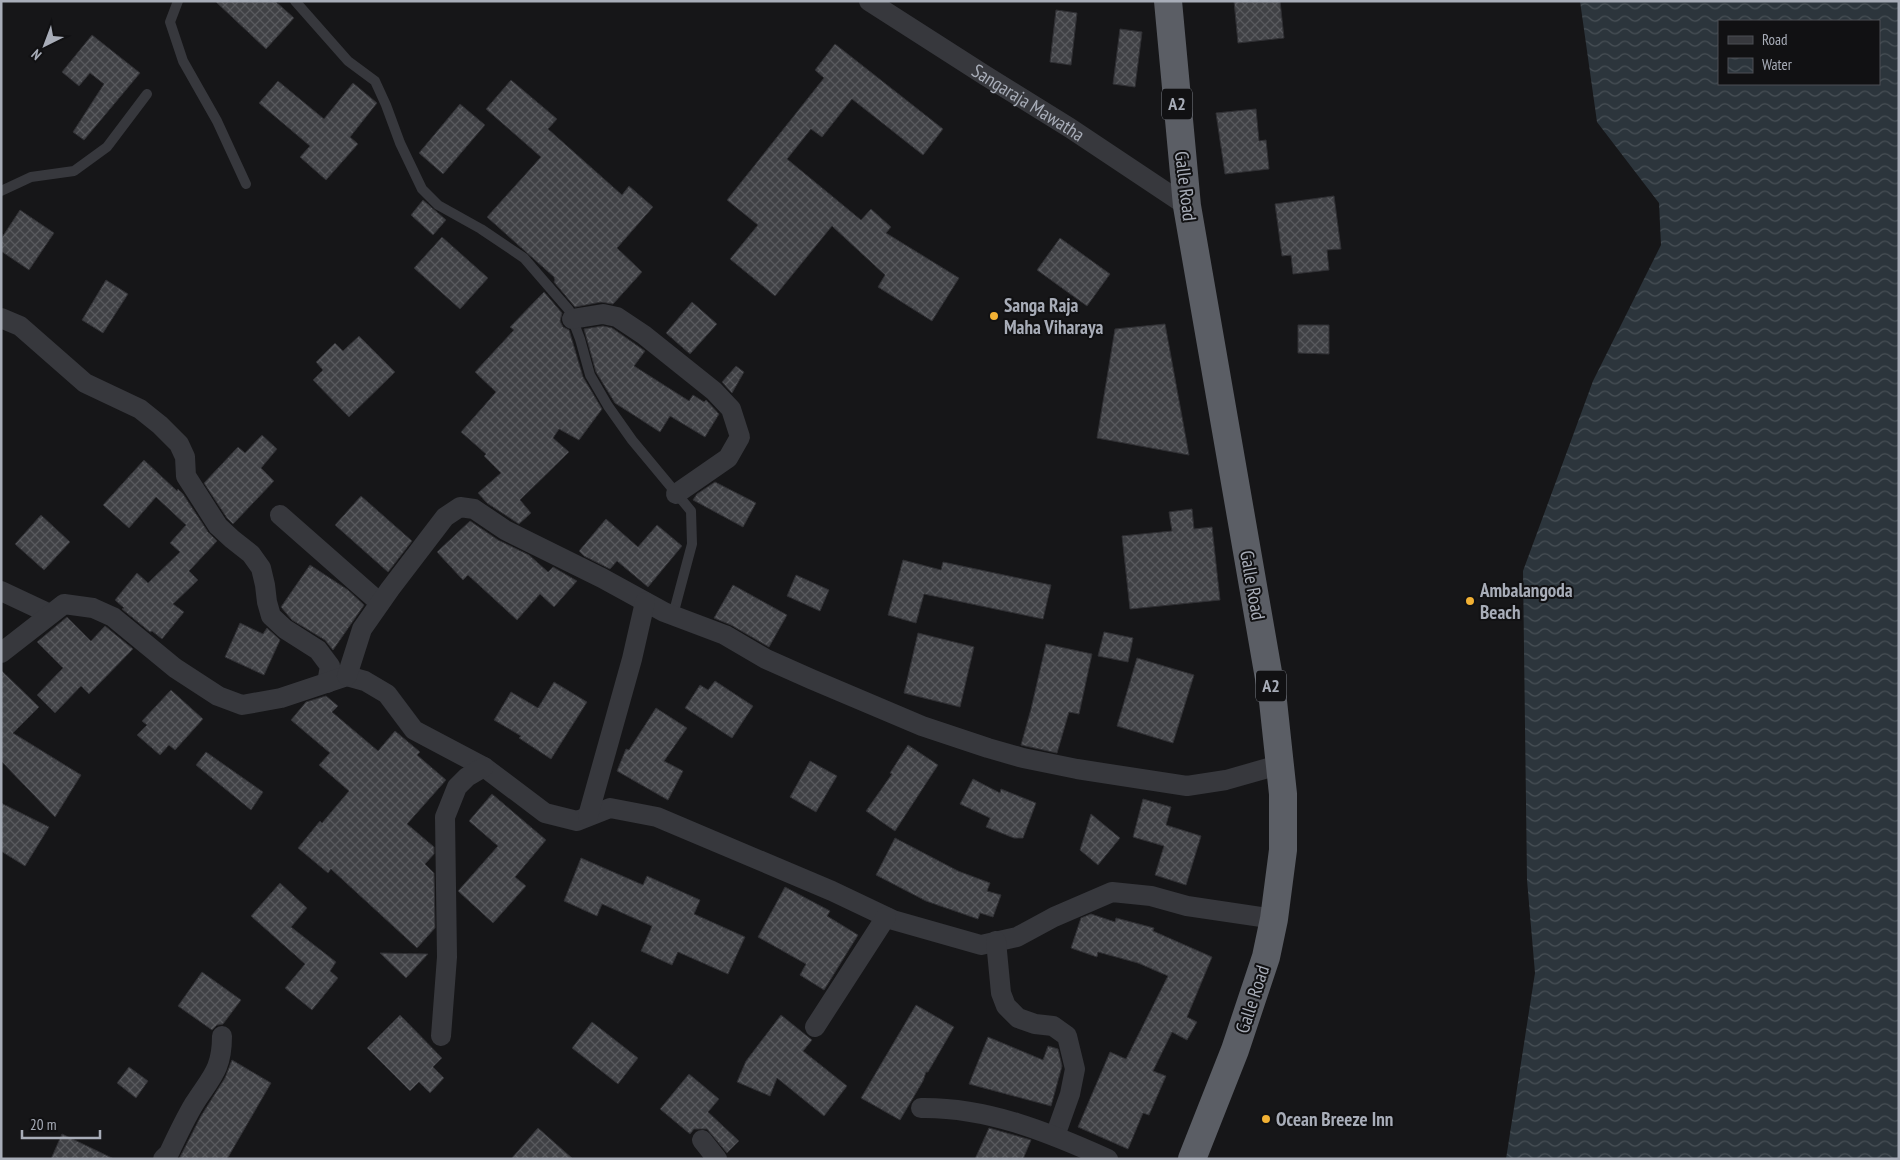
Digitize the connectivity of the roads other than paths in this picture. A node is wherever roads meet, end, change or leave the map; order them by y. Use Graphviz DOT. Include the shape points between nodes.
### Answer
graph roads {
  1 [pos="178,1"];
  2 [pos="296,1"];
  3 [pos="869,1"];
  4 [pos="1168,1"];
  5 [pos="147,94"];
  6 [pos="246,184"];
  7 [pos="1,191"];
  8 [pos="1187,206"];
  9 [pos="1,318"];
  10 [pos="572,319"];
  11 [pos="676,494"];
  12 [pos="280,515"];
  13 [pos="1,591"];
  14 [pos="645,602"];
  15 [pos="380,603"];
  16 [pos="50,614"];
  17 [pos="672,615"];
  18 [pos="1,653"];
  19 [pos="347,676"];
  20 [pos="327,683"];
  21 [pos="1279,765"];
  22 [pos="484,767"];
  23 [pos="588,816"];
  24 [pos="886,917"];
  25 [pos="1274,919"];
  26 [pos="996,941"];
  27 [pos="815,1027"];
  28 [pos="222,1036"];
  29 [pos="441,1036"];
  30 [pos="921,1108"];
  31 [pos="1055,1136"];
  32 [pos="702,1140"];
  33 [pos="163,1159"];
  34 [pos="717,1159"];
  35 [pos="1108,1159"];
  36 [pos="1192,1159"];
  1 -- 6 [label="lane" via="170,22 183,61 217,121"];
  2 -- 10 [label="lane" via="348,61 374,81 422,189 438,204 524,258 569,310"];
  3 -- 8 [label="street, Sangaraja Mawatha"];
  4 -- 8 [label="highway, Galle Road / A2"];
  5 -- 7 [label="lane" via="107,147 74,171 31,178"];
  8 -- 21 [label="highway, Galle Road / A2" via="1273,701"];
  9 -- 20 [label="street" via="20,326 85,383 140,409 179,444 185,457 186,476 218,526 251,554 261,568 271,616 318,650 330,666"];
  10 -- 11 [label="lane" via="590,375 608,406"];
  10 -- 11 [label="street" via="603,314 617,317 694,374 732,409 740,437 728,458"];
  11 -- 17 [label="lane" via="691,511 692,544"];
  12 -- 15 [label="street"];
  13 -- 16 [label="street"];
  14 -- 15 [label="street" via="505,530 474,509 460,507 445,517"];
  14 -- 17 [label="street"];
  14 -- 23 [label="street"];
  15 -- 19 [label="street" via="362,629"];
  16 -- 18 [label="street"];
  16 -- 20 [label="street" via="64,604 93,608 113,617 175,668 218,696 242,704 281,698"];
  17 -- 21 [label="street" via="725,635 784,667 914,722 1023,758 1187,786 1226,780"];
  19 -- 20 [label="street"];
  19 -- 22 [label="street" via="365,680 387,694 414,730"];
  21 -- 25 [label="highway, Galle Road / A2" via="1283,794 1283,850"];
  22 -- 23 [label="street" via="546,813 577,821"];
  22 -- 29 [label="street" via="457,787 445,817 447,957"];
  23 -- 24 [label="street" via="610,808 657,817"];
  24 -- 26 [label="street" via="981,945"];
  24 -- 27 [label="street"];
  25 -- 26 [label="street" via="1112,892 1017,937"];
  25 -- 36 [label="highway, Galle Road / A2" via="1266,957 1235,1050"];
  26 -- 31 [label="street" via="1001,993 1006,1006 1018,1018 1053,1026 1067,1036 1075,1069"];
  28 -- 33 [label="street" via="218,1068"];
  30 -- 31 [label="street" via="944,1107 984,1113"];
  31 -- 35 [label="street"];
  32 -- 34 [label="street"];
}
